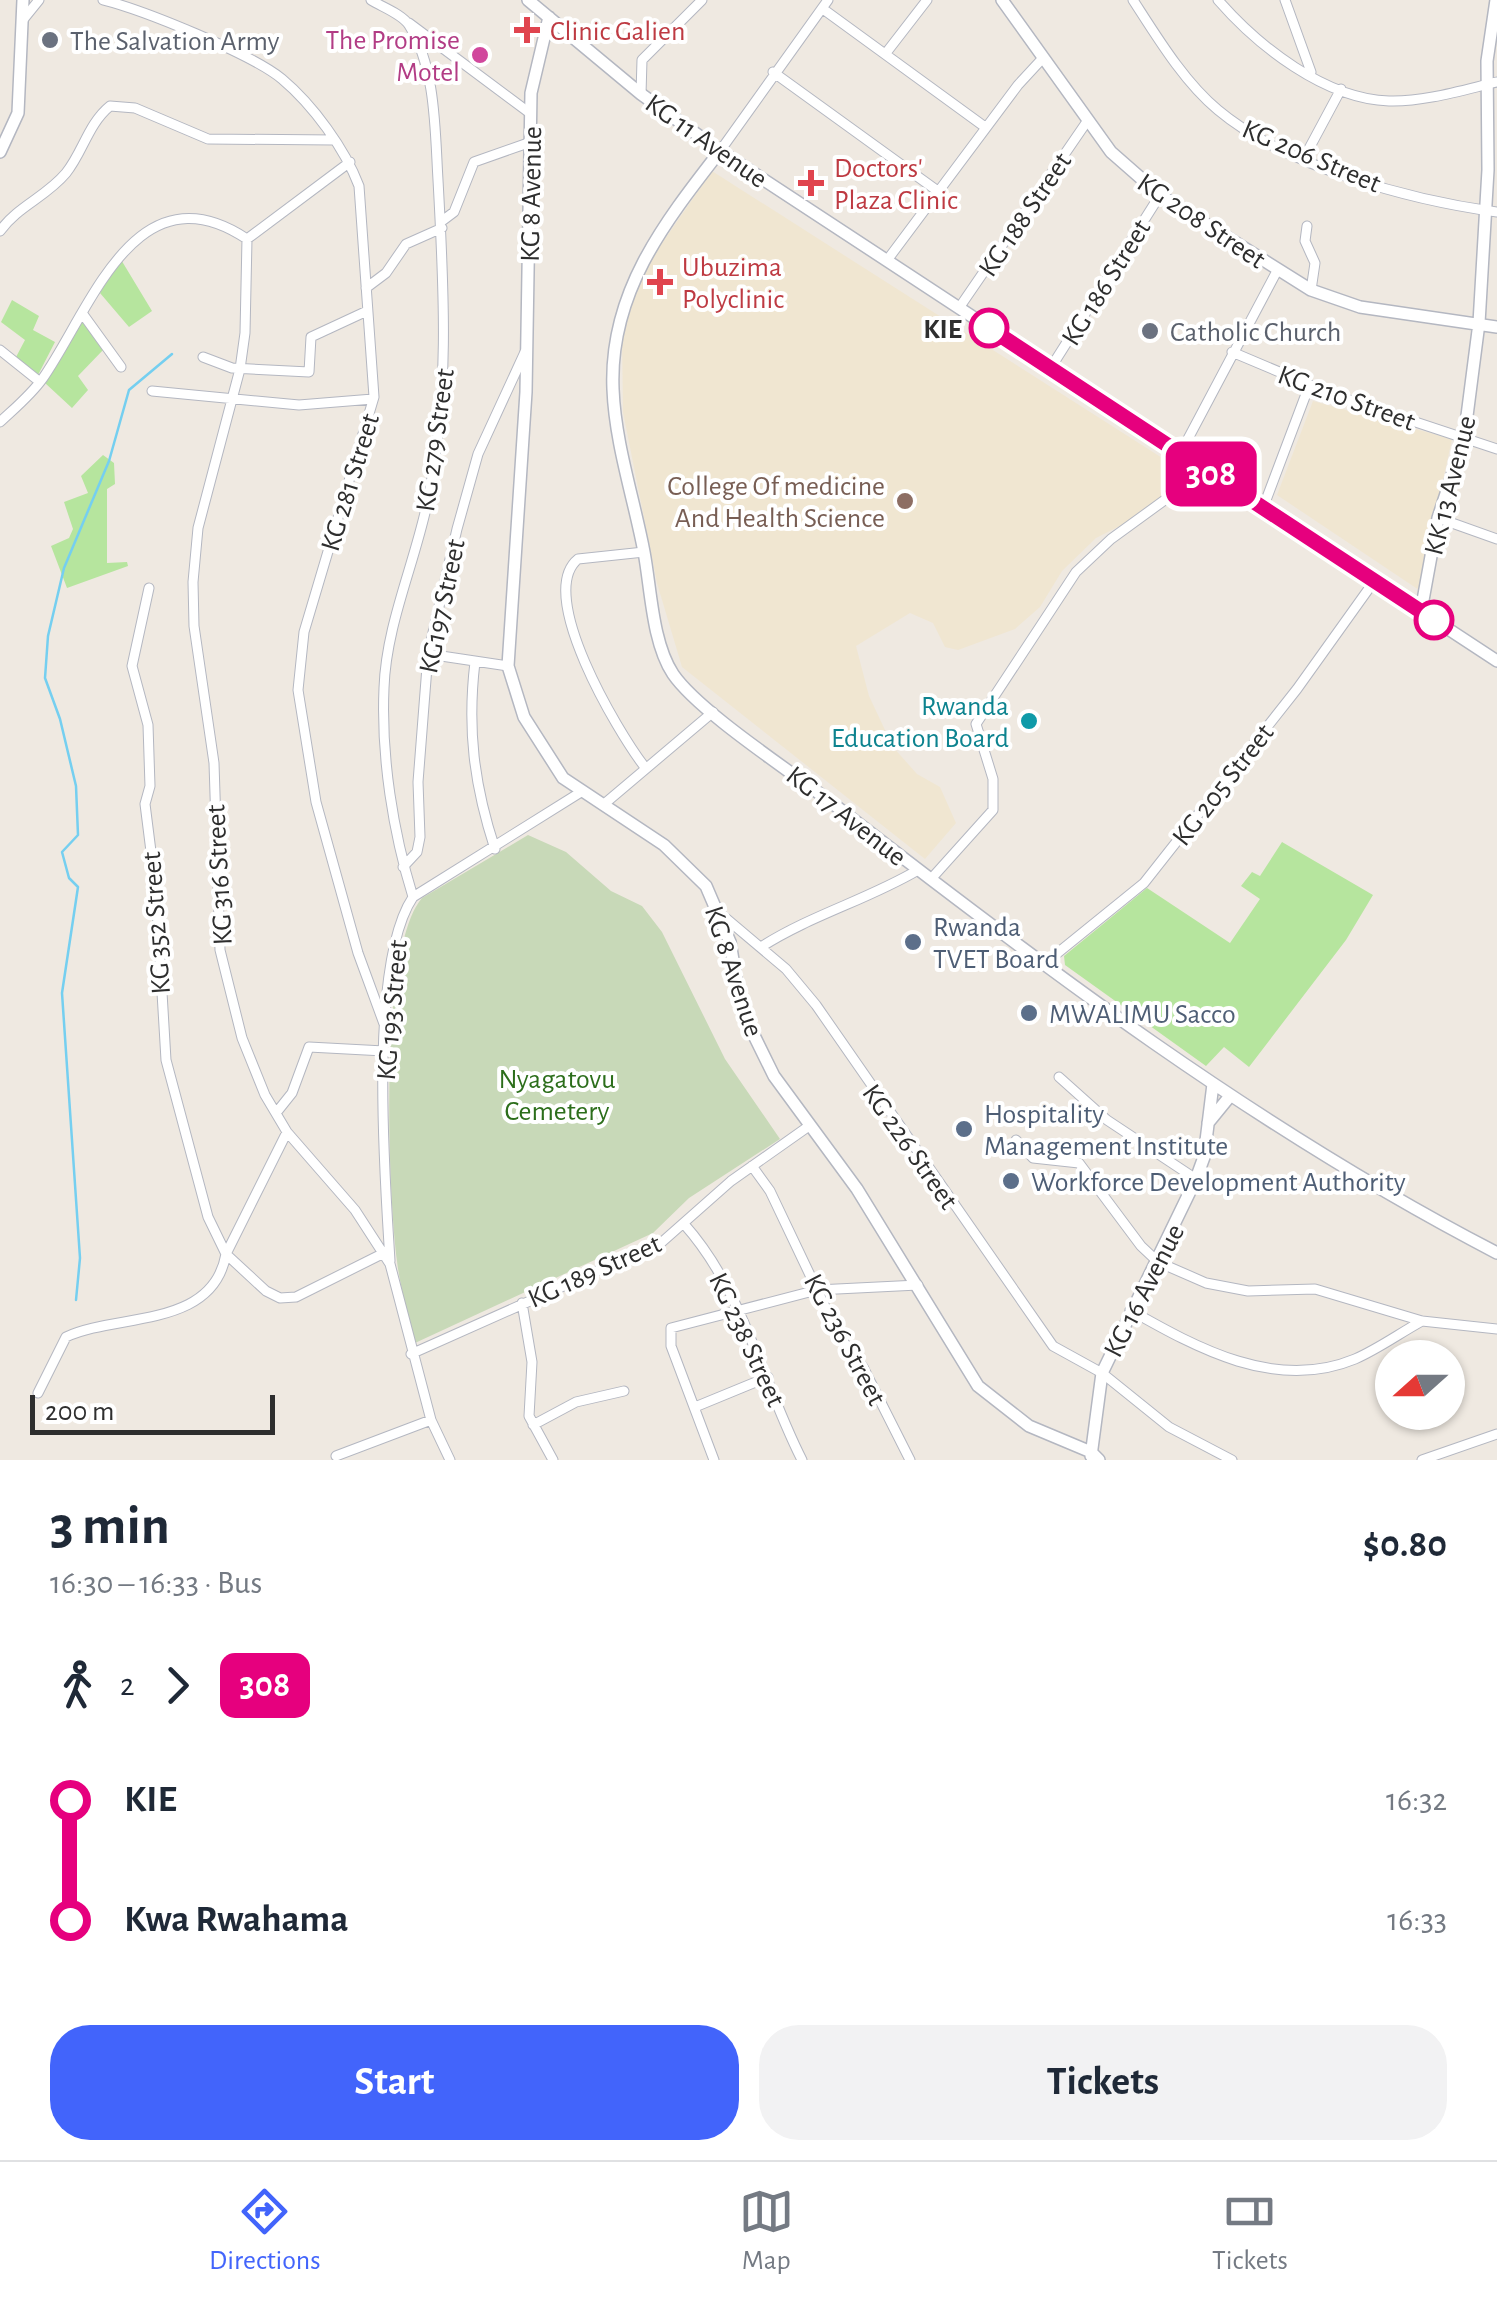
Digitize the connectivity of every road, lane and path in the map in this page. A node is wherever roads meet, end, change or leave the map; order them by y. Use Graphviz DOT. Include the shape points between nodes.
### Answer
graph roads {
  1 [pos="23,0"];
  2 [pos="40,0"];
  3 [pos="103,0"];
  4 [pos="371,0"];
  5 [pos="528,0"];
  6 [pos="702,0"];
  7 [pos="927,0"];
  8 [pos="1002,0"];
  9 [pos="1134,0"];
  10 [pos="1218,0"];
  11 [pos="1285,0"];
  12 [pos="1496,0"];
  13 [pos="826,4"];
  14 [pos="549,17"];
  15 [pos="408,22"];
  16 [pos="21,23"];
  17 [pos="886,52"];
  18 [pos="1042,59"];
  19 [pos="773,72"];
  20 [pos="1312,75"];
  21 [pos="1493,83"];
  22 [pos="1341,89"];
  23 [pos="640,94"];
  24 [pos="531,114"];
  25 [pos="1088,120"];
  26 [pos="985,127"];
  27 [pos="6,136"];
  28 [pos="334,140"];
  29 [pos="528,142"];
  30 [pos="720,151"];
  31 [pos="0,152"];
  32 [pos="1304,158"];
  33 [pos="350,162"];
  34 [pos="939,192"];
  35 [pos="1160,195"];
  36 [pos="1492,212"];
  37 [pos="442,224"];
  38 [pos="1307,226"];
  39 [pos="0,231"];
  40 [pos="247,239"];
  41 [pos="888,259"];
  42 [pos="1277,271"];
  43 [pos="366,288"];
  44 [pos="1311,290"];
  45 [pos="959,308"];
  46 [pos="367,311"];
  47 [pos="82,314"];
  48 [pos="1480,323"];
  49 [pos="1497,327"];
  50 [pos="0,350"];
  51 [pos="526,352"];
  52 [pos="1232,352"];
  53 [pos="203,356"];
  54 [pos="121,367"];
  55 [pos="1050,368"];
  56 [pos="240,369"];
  57 [pos="40,382"];
  58 [pos="1309,386"];
  59 [pos="152,391"];
  60 [pos="234,398"];
  61 [pos="374,400"];
  62 [pos="0,422"];
  63 [pos="1464,439"];
  64 [pos="1497,449"];
  65 [pos="1180,452"];
  66 [pos="1206,470"];
  67 [pos="1263,508"];
  68 [pos="1438,518"];
  69 [pos="1497,539"];
  70 [pos="644,552"];
  71 [pos="1375,580"];
  72 [pos="149,588"];
  73 [pos="1421,611"];
  74 [pos="428,654"];
  75 [pos="1497,661"];
  76 [pos="475,662"];
  77 [pos="508,666"];
  78 [pos="714,712"];
  79 [pos="644,766"];
  80 [pos="581,792"];
  81 [pos="603,805"];
  82 [pos="496,849"];
  83 [pos="404,866"];
  84 [pos="918,870"];
  85 [pos="931,878"];
  86 [pos="413,897"];
  87 [pos="722,916"];
  88 [pos="761,947"];
  89 [pos="1044,964"];
  90 [pos="386,1032"];
  91 [pos="384,1051"];
  92 [pos="1059,1078"];
  93 [pos="1212,1084"];
  94 [pos="1230,1096"];
  95 [pos="276,1113"];
  96 [pos="1208,1123"];
  97 [pos="809,1126"];
  98 [pos="286,1132"];
  99 [pos="1016,1140"];
  100 [pos="752,1166"];
  101 [pos="1196,1179"];
  102 [pos="684,1224"];
  103 [pos="226,1254"];
  104 [pos="384,1254"];
  105 [pos="1497,1254"];
  106 [pos="1158,1262"];
  107 [pos="390,1264"];
  108 [pos="919,1285"];
  109 [pos="816,1290"];
  110 [pos="522,1302"];
  111 [pos="1130,1310"];
  112 [pos="739,1312"];
  113 [pos="1422,1321"];
  114 [pos="1497,1329"];
  115 [pos="411,1354"];
  116 [pos="1102,1373"];
  117 [pos="768,1377"];
  118 [pos="624,1391"];
  119 [pos="38,1392"];
  120 [pos="695,1407"];
  121 [pos="431,1420"];
  122 [pos="533,1425"];
  123 [pos="1497,1434"];
  124 [pos="336,1456"];
  125 [pos="1094,1457"];
  126 [pos="450,1460"];
  127 [pos="553,1460"];
  128 [pos="714,1460"];
  129 [pos="802,1460"];
  130 [pos="910,1460"];
  131 [pos="1232,1460"];
  132 [pos="1422,1460"];
  1 -- 16 [label="street"];
  2 -- 16 [label="street"];
  3 -- 28 [label="street, KG 281 Street" via="282,79"];
  4 -- 15 [label="street"];
  5 -- 14 [label="street, KG 11 Avenue"];
  6 -- 23 [label="street" via="642,60"];
  7 -- 17 [label="street"];
  8 -- 18 [label="street, KG 208 Street"];
  9 -- 32 [label="street, KG 206 Street" via="1214,108 1245,131"];
  10 -- 20 [label="street" via="1267,48"];
  11 -- 20 [label="street"];
  12 -- 21 [label="street, KK 13 Avenue"];
  13 -- 17 [label="street"];
  13 -- 19 [label="street"];
  14 -- 23 [label="street, KG 11 Avenue"];
  14 -- 24 [label="street, KG 8 Avenue"];
  15 -- 24 [label="street"];
  15 -- 37 [label="street, KG 279 Street" via="430,93"];
  16 -- 27 [label="street" via="18,114"];
  17 -- 26 [label="street"];
  18 -- 25 [label="street, KG 208 Street"];
  18 -- 26 [label="street"];
  19 -- 30 [label="street"];
  19 -- 34 [label="street"];
  20 -- 22 [label="street"];
  21 -- 22 [label="street" via="1389,101"];
  21 -- 36 [label="street, KK 13 Avenue"];
  22 -- 32 [label="street"];
  23 -- 30 [label="street, KG 11 Avenue"];
  24 -- 29 [label="street, KG 8 Avenue"];
  25 -- 35 [label="street, KG 208 Street" via="1111,152"];
  25 -- 45 [label="street, KG 188 Street"];
  26 -- 34 [label="street"];
  27 -- 31 [label="street"];
  28 -- 33 [label="street, KG 281 Street"];
  28 -- 39 [label="street" via="208,140 135,108 110,106 51,189 12,214"];
  29 -- 37 [label="street" via="474,162 454,212"];
  29 -- 51 [label="street, KG 8 Avenue"];
  30 -- 41 [label="street, KG 11 Avenue"];
  30 -- 70 [label="street, KG 17 Avenue" via="675,208 636,274 613,346 613,393"];
  32 -- 36 [label="street, KG 206 Street" via="1384,187"];
  33 -- 40 [label="street"];
  33 -- 43 [label="street, KG 281 Street" via="364,220"];
  34 -- 41 [label="street"];
  35 -- 42 [label="street, KG 208 Street"];
  35 -- 55 [label="street, KG 186 Street"];
  36 -- 48 [label="street, KK 13 Avenue"];
  37 -- 43 [label="street" via="406,244"];
  37 -- 83 [label="street, KG 279 Street" via="445,374 427,504 384,684 384,753"];
  38 -- 44 [label="street" via="1305,241 1315,263"];
  40 -- 47 [label="street" via="202,219 145,233 120,251"];
  40 -- 56 [label="street, KG 316 Street"];
  41 -- 45 [label="street, KG 11 Avenue"];
  42 -- 44 [label="street, KG 208 Street"];
  42 -- 52 [label="street"];
  43 -- 46 [label="street, KG 281 Street"];
  44 -- 48 [label="street, KG 208 Street" via="1360,307"];
  45 -- 55 [label="street, KG 11 Avenue"];
  46 -- 56 [label="street" via="310,337 309,372"];
  46 -- 61 [label="street, KG 281 Street"];
  47 -- 54 [label="street"];
  47 -- 57 [label="street"];
  48 -- 49 [label="street, KG 208 Street"];
  48 -- 63 [label="street, KK 13 Avenue"];
  50 -- 57 [label="street"];
  51 -- 74 [label="street, KG197 Street" via="478,454"];
  51 -- 77 [label="street, KG 8 Avenue"];
  52 -- 58 [label="street, KG 210 Street"];
  52 -- 65 [label="street"];
  53 -- 56 [label="street"];
  55 -- 65 [label="street, KG 11 Avenue"];
  56 -- 60 [label="street, KG 316 Street"];
  57 -- 62 [label="street"];
  58 -- 63 [label="street, KG 210 Street"];
  58 -- 67 [label="street"];
  59 -- 60 [label="street"];
  60 -- 61 [label="street" via="299,405"];
  60 -- 95 [label="street, KG 316 Street" via="195,542 194,626 214,763 220,950 251,1066"];
  61 -- 90 [label="street, KG 281 Street" via="304,632 298,690 316,802"];
  63 -- 64 [label="street, KG 210 Street"];
  63 -- 68 [label="street, KK 13 Avenue"];
  65 -- 66 [label="street, KG 11 Avenue"];
  66 -- 67 [label="street, KG 11 Avenue"];
  66 -- 85 [label="street" via="1095,552 1033,634 976,724 993,779 992,810"];
  67 -- 71 [label="street, KG 11 Avenue"];
  68 -- 69 [label="street"];
  68 -- 73 [label="street, KK 13 Avenue"];
  70 -- 78 [label="street, KG 17 Avenue" via="667,660"];
  70 -- 79 [label="street" via="578,559 566,577 566,601 611,718"];
  71 -- 73 [label="street, KG 11 Avenue"];
  71 -- 89 [label="street, KG 205 Street" via="1144,883"];
  72 -- 103 [label="street, KG 352 Street" via="132,666 150,739 145,804 166,1060 208,1218"];
  73 -- 75 [label="street, KG 11 Avenue"];
  74 -- 76 [label="street"];
  74 -- 83 [label="street, KG197 Street" via="420,837"];
  76 -- 77 [label="street"];
  76 -- 82 [label="street" via="471,753"];
  77 -- 80 [label="street, KG 8 Avenue" via="534,736"];
  78 -- 79 [label="street"];
  78 -- 84 [label="street, KG 17 Avenue"];
  79 -- 81 [label="street"];
  80 -- 81 [label="street, KG 8 Avenue"];
  80 -- 82 [label="street"];
  81 -- 87 [label="street, KG 8 Avenue" via="664,845 706,886"];
  82 -- 86 [label="street"];
  83 -- 86 [label="street, KG 279 Street"];
  84 -- 85 [label="street, KG 17 Avenue"];
  84 -- 88 [label="street" via="812,916"];
  85 -- 89 [label="street, KG 17 Avenue"];
  86 -- 90 [label="street, KG 193 Street" via="392,946"];
  87 -- 88 [label="street, KG 226 Street"];
  87 -- 97 [label="street, KG 8 Avenue" via="741,1010"];
  88 -- 116 [label="street, KG 226 Street" via="816,1006 1053,1346"];
  89 -- 93 [label="street, KG 17 Avenue"];
  90 -- 91 [label="street, KG 193 Street"];
  91 -- 95 [label="street" via="310,1047 292,1093"];
  91 -- 107 [label="street, KG 193 Street"];
  92 -- 101 [label="street" via="1107,1120"];
  93 -- 94 [label="street, KG 17 Avenue"];
  93 -- 96 [label="street, KG 16 Avenue"];
  94 -- 96 [label="street, KG 16 Avenue"];
  94 -- 105 [label="street, KG 17 Avenue"];
  95 -- 98 [label="street, KG 316 Street"];
  96 -- 101 [label="street, KG 16 Avenue"];
  97 -- 100 [label="street, KG 189 Street"];
  97 -- 108 [label="street, KG 8 Avenue"];
  98 -- 103 [label="street"];
  98 -- 104 [label="street, KG 316 Street"];
  99 -- 106 [label="street" via="1033,1158 1079,1163"];
  100 -- 102 [label="street, KG 189 Street"];
  100 -- 109 [label="street, KG 236 Street"];
  101 -- 106 [label="street, KG 16 Avenue"];
  102 -- 110 [label="street, KG 189 Street" via="662,1242"];
  102 -- 112 [label="street, KG 238 Street"];
  103 -- 104 [label="street" via="266,1291 288,1299"];
  103 -- 119 [label="street" via="223,1275 198,1298 142,1321 66,1337"];
  104 -- 107 [label="street, KG 316 Street"];
  106 -- 111 [label="street, KG 16 Avenue"];
  106 -- 113 [label="street" via="1225,1288 1315,1289"];
  107 -- 115 [label="street, KG 316 Street"];
  108 -- 109 [label="street"];
  108 -- 125 [label="street, KG 8 Avenue" via="964,1365 1002,1409"];
  109 -- 112 [label="street"];
  109 -- 130 [label="street, KG 236 Street"];
  110 -- 115 [label="street, KG 189 Street"];
  110 -- 122 [label="street" via="530,1329"];
  111 -- 113 [label="street" via="1214,1356 1286,1368 1356,1359"];
  111 -- 116 [label="street, KG 16 Avenue"];
  112 -- 117 [label="street, KG 238 Street"];
  112 -- 120 [label="street" via="672,1328 671,1346"];
  113 -- 114 [label="street"];
  115 -- 121 [label="street, KG 316 Street"];
  116 -- 125 [label="street, KG 16 Avenue"];
  116 -- 131 [label="street, KG 226 Street" via="1169,1427"];
  117 -- 120 [label="street"];
  117 -- 129 [label="street, KG 238 Street"];
  118 -- 122 [label="street" via="576,1402"];
  120 -- 128 [label="street"];
  121 -- 124 [label="street"];
  121 -- 126 [label="street, KG 316 Street"];
  122 -- 127 [label="street"];
  123 -- 132 [label="street"];
}
